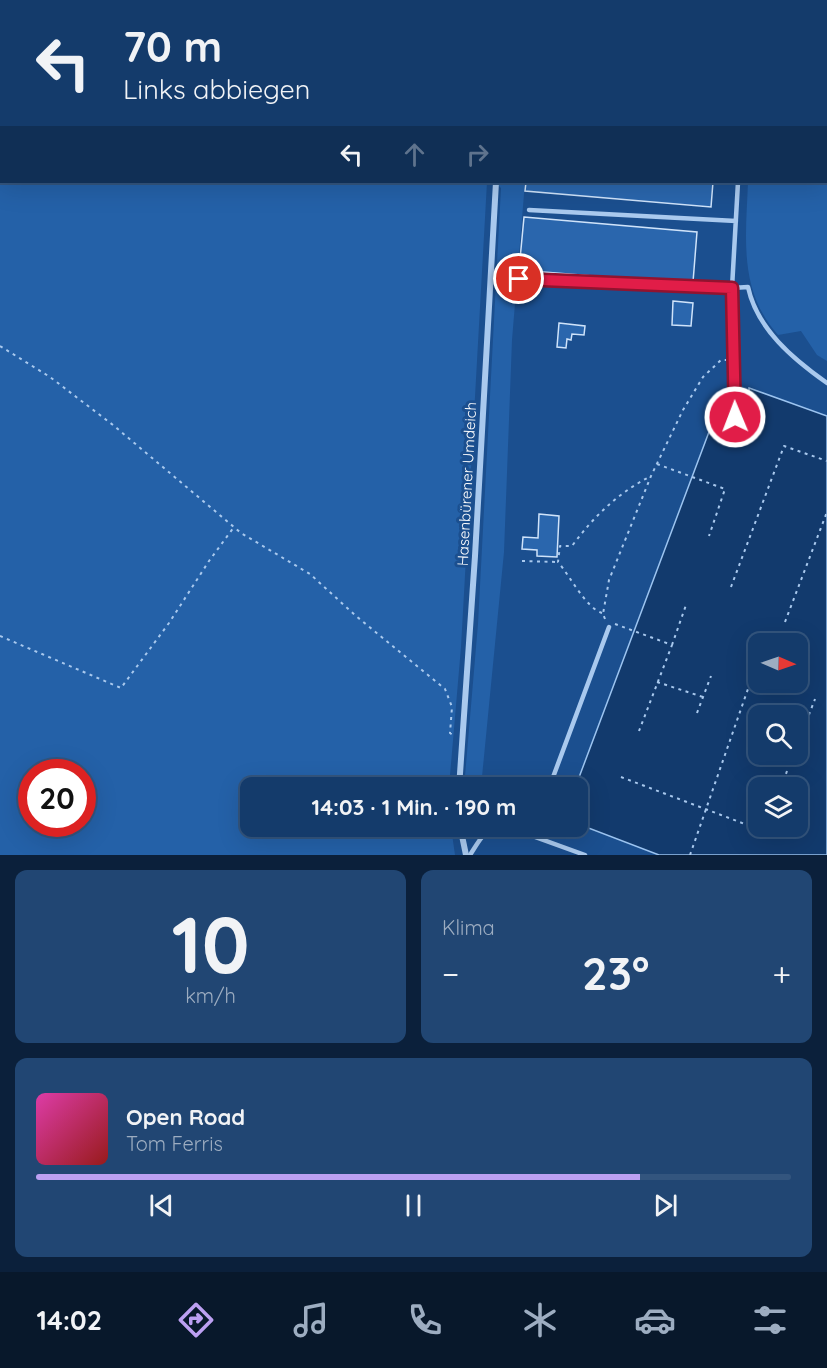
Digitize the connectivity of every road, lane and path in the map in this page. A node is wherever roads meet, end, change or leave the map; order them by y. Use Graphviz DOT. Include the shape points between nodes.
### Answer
graph roads {
  1 [pos="496,183"];
  2 [pos="738,183"];
  3 [pos="528,210"];
  4 [pos="736,221"];
  5 [pos="519,279"];
  6 [pos="732,288"];
  7 [pos="0,346"];
  8 [pos="735,360"];
  9 [pos="827,383"];
  10 [pos="735,417"];
  11 [pos="827,461"];
  12 [pos="657,464"];
  13 [pos="651,476"];
  14 [pos="827,512"];
  15 [pos="234,527"];
  16 [pos="709,536"];
  17 [pos="522,561"];
  18 [pos="558,562"];
  19 [pos="731,587"];
  20 [pos="686,605"];
  21 [pos="603,614"];
  22 [pos="785,622"];
  23 [pos="609,627"];
  24 [pos="0,636"];
  25 [pos="672,645"];
  26 [pos="711,676"];
  27 [pos="657,682"];
  28 [pos="748,689"];
  29 [pos="703,697"];
  30 [pos="814,699"];
  31 [pos="697,713"];
  32 [pos="808,715"];
  33 [pos="639,732"];
  34 [pos="462,740"];
  35 [pos="460,777"];
  36 [pos="553,777"];
  37 [pos="621,777"];
  38 [pos="706,809"];
  39 [pos="748,825"];
  40 [pos="463,837"];
  41 [pos="482,837"];
  42 [pos="536,837"];
  43 [pos="468,855"];
  44 [pos="585,855"];
  45 [pos="690,855"];
  1 -- 34 [label="street, Hasenbürener Umdeich"];
  2 -- 4 [label="lane"];
  3 -- 4 [label="lane"];
  4 -- 6 [label="lane"];
  5 -- 6 [label="lane"];
  6 -- 8 [label="lane"];
  6 -- 9 [label="lane" via="748,287 763,325"];
  7 -- 15 [label="path" via="50,377"];
  8 -- 10 [label="lane"];
  8 -- 12 [label="path" via="721,360 704,377"];
  11 -- 19 [label="path" via="784,446"];
  12 -- 13 [label="path"];
  12 -- 16 [label="path" via="725,489"];
  13 -- 18 [label="path" via="604,508 572,546 560,546"];
  13 -- 21 [label="path" via="609,580"];
  14 -- 22 [label="path"];
  15 -- 24 [label="path" via="121,688"];
  15 -- 34 [label="path" via="310,574 445,689 452,707 450,733"];
  17 -- 18 [label="path"];
  18 -- 21 [label="path" via="597,612"];
  20 -- 25 [label="path"];
  21 -- 25 [label="path" via="606,621"];
  23 -- 36 [label="lane"];
  25 -- 27 [label="path"];
  26 -- 29 [label="path"];
  27 -- 29 [label="path"];
  27 -- 33 [label="path"];
  28 -- 38 [label="path"];
  29 -- 31 [label="path"];
  30 -- 32 [label="path"];
  34 -- 35 [label="street, Hasenbürener Umdeich"];
  37 -- 38 [label="path"];
  38 -- 39 [label="path"];
  38 -- 45 [label="path"];
  40 -- 43 [label="street"];
  41 -- 43 [label="lane"];
  42 -- 44 [label="lane"];
}
